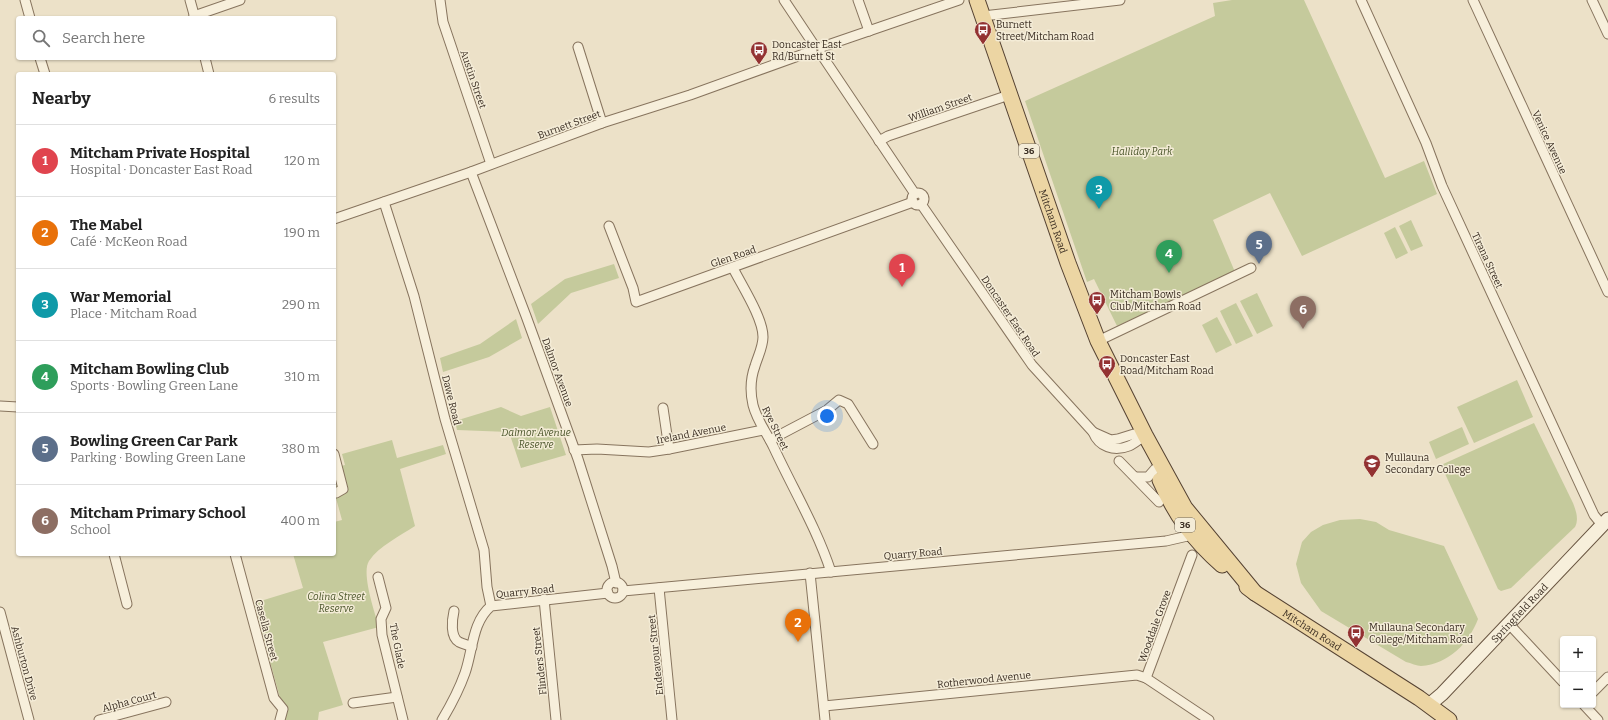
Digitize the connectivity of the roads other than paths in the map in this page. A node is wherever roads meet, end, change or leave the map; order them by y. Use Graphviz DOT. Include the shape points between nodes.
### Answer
graph roads {
  1 [pos="25,0"];
  2 [pos="190,0"];
  3 [pos="240,0"];
  4 [pos="440,0"];
  5 [pos="784,0"];
  6 [pos="858,0"];
  7 [pos="959,0"];
  8 [pos="977,0"];
  9 [pos="1027,0"];
  10 [pos="1120,0"];
  11 [pos="1361,0"];
  12 [pos="1473,0"];
  13 [pos="1592,0"];
  14 [pos="1028,10"];
  15 [pos="29,16"];
  16 [pos="194,16"];
  17 [pos="197,16"];
  18 [pos="983,16"];
  19 [pos="869,31"];
  20 [pos="1608,34"];
  21 [pos="578,46"];
  22 [pos="818,49"];
  23 [pos="41,60"];
  24 [pos="206,60"];
  25 [pos="44,72"];
  26 [pos="208,72"];
  27 [pos="1009,95"];
  28 [pos="602,123"];
  29 [pos="879,141"];
  30 [pos="491,164"];
  31 [pos="471,172"];
  32 [pos="916,200"];
  33 [pos="384,202"];
  34 [pos="336,218"];
  35 [pos="609,226"];
  36 [pos="733,268"];
  37 [pos="1251,268"];
  38 [pos="1608,292"];
  39 [pos="1098,341"];
  40 [pos="0,406"];
  41 [pos="16,407"];
  42 [pos="663,408"];
  43 [pos="763,430"];
  44 [pos="1145,435"];
  45 [pos="770,440"];
  46 [pos="872,444"];
  47 [pos="669,449"];
  48 [pos="574,450"];
  49 [pos="1118,461"];
  50 [pos="336,463"];
  51 [pos="1155,469"];
  52 [pos="1136,477"];
  53 [pos="336,493"];
  54 [pos="1158,502"];
  55 [pos="1605,522"];
  56 [pos="1196,532"];
  57 [pos="1192,555"];
  58 [pos="115,556"];
  59 [pos="236,556"];
  60 [pos="831,572"];
  61 [pos="810,573"];
  62 [pos="378,577"];
  63 [pos="616,583"];
  64 [pos="659,588"];
  65 [pos="623,591"];
  66 [pos="608,593"];
  67 [pos="544,600"];
  68 [pos="127,604"];
  69 [pos="491,606"];
  70 [pos="454,611"];
  71 [pos="0,612"];
  72 [pos="1509,624"];
  73 [pos="472,647"];
  74 [pos="1608,676"];
  75 [pos="1146,678"];
  76 [pos="1560,679"];
  77 [pos="1596,689"];
  78 [pos="397,697"];
  79 [pos="166,702"];
  80 [pos="353,703"];
  81 [pos="1429,705"];
  82 [pos="824,706"];
  83 [pos="1587,708"];
  84 [pos="29,720"];
  85 [pos="99,720"];
  86 [pos="280,720"];
  87 [pos="403,720"];
  88 [pos="442,720"];
  89 [pos="556,720"];
  90 [pos="672,720"];
  91 [pos="825,720"];
  92 [pos="1209,720"];
  93 [pos="1448,720"];
  94 [pos="1598,720"];
  1 -- 15 [label="street"];
  2 -- 16 [label="street"];
  3 -- 17 [label="street"];
  4 -- 30 [label="street, Austin Street" via="443,22"];
  5 -- 22 [label="street, Doncaster East Road"];
  6 -- 19 [label="street"];
  7 -- 19 [label="street, Burnett Street"];
  8 -- 18 [label="main road, Mitcham Road / 36"];
  9 -- 14 [label="street"];
  10 -- 14 [label="street"];
  11 -- 55 [label="street, Tirana Street" via="1426,143 1442,186 1594,516"];
  12 -- 38 [label="street, Venice Avenue"];
  13 -- 20 [label="street"];
  14 -- 18 [label="street"];
  18 -- 27 [label="main road, Mitcham Road / 36"];
  19 -- 22 [label="street, Burnett Street"];
  21 -- 28 [label="street"];
  22 -- 28 [label="street, Burnett Street" via="690,95"];
  22 -- 29 [label="street, Doncaster East Road"];
  23 -- 25 [label="street"];
  24 -- 26 [label="street"];
  27 -- 29 [label="street, William Street"];
  27 -- 39 [label="main road, Mitcham Road / 36"];
  28 -- 30 [label="street, Burnett Street"];
  29 -- 32 [label="street, Doncaster East Road"];
  30 -- 31 [label="street, Burnett Street"];
  31 -- 33 [label="street, Burnett Street"];
  31 -- 48 [label="street, Dalmor Avenue"];
  32 -- 36 [label="street, Glen Road"];
  32 -- 44 [label="street, Doncaster East Road" via="1032,366 1093,432 1095,438 1105,447 1114,448 1130,446"];
  33 -- 34 [label="street, Burnett Street"];
  33 -- 69 [label="street, Dawe Road" via="414,296 445,419 484,550"];
  35 -- 36 [label="street, Glen Road" via="636,302"];
  36 -- 43 [label="street, Rye Street" via="762,328 761,351 754,367 751,386 753,404"];
  37 -- 39 [label="street"];
  39 -- 44 [label="main road, Mitcham Road / 36"];
  40 -- 41 [label="street"];
  42 -- 47 [label="street"];
  43 -- 45 [label="street, Rye Street"];
  43 -- 47 [label="street, Ireland Avenue"];
  44 -- 51 [label="main road, Mitcham Road / 36"];
  44 -- 56 [label="main road, Mitcham Road / 36"];
  45 -- 46 [label="street" via="827,410 839,400 848,404"];
  45 -- 60 [label="street, Rye Street" via="823,549"];
  47 -- 48 [label="street, Ireland Avenue" via="649,452"];
  48 -- 63 [label="street, Dalmor Avenue"];
  49 -- 52 [label="street"];
  50 -- 53 [label="street" via="343,491"];
  51 -- 52 [label="street" via="1148,477"];
  51 -- 56 [label="main road, Mitcham Road / 36" via="1171,504"];
  52 -- 54 [label="street"];
  55 -- 72 [label="main road, Springfield Road"];
  56 -- 60 [label="street, Quarry Road" via="1166,541"];
  56 -- 81 [label="main road, Mitcham Road / 36" via="1255,593"];
  57 -- 75 [label="street, Wooddale Grove"];
  58 -- 68 [label="street"];
  59 -- 86 [label="street, Casella Street" via="274,698 283,709"];
  60 -- 61 [label="street, Quarry Road"];
  61 -- 64 [label="street, Quarry Road"];
  61 -- 82 [label="street"];
  62 -- 78 [label="street, The Glade" via="386,608 381,619 382,635"];
  63 -- 65 [label="street" via="622,586"];
  63 -- 66 [label="street" via="609,586"];
  64 -- 65 [label="street, Quarry Road"];
  64 -- 90 [label="street, Endeavour Street"];
  65 -- 66 [label="street, Quarry Road" via="621,596 616,598"];
  66 -- 67 [label="street, Quarry Road"];
  67 -- 69 [label="street, Quarry Road"];
  67 -- 89 [label="street, Flinders Street"];
  69 -- 73 [label="street, Quarry Road" via="482,615 476,627"];
  70 -- 73 [label="street" via="454,636 458,642"];
  71 -- 84 [label="street, Ashburton Drive"];
  72 -- 76 [label="street"];
  72 -- 81 [label="main road, Springfield Road"];
  73 -- 88 [label="street, Quarry Road" via="459,689"];
  74 -- 77 [label="street"];
  75 -- 82 [label="street, Rotherwood Avenue" via="1136,675"];
  75 -- 92 [label="street, Wooddale Grove"];
  78 -- 80 [label="street"];
  78 -- 87 [label="street, The Glade"];
  79 -- 85 [label="street, Alpha Court"];
  81 -- 93 [label="main road, Mitcham Road / 36"];
  82 -- 91 [label="street"];
  83 -- 94 [label="street"];
}
